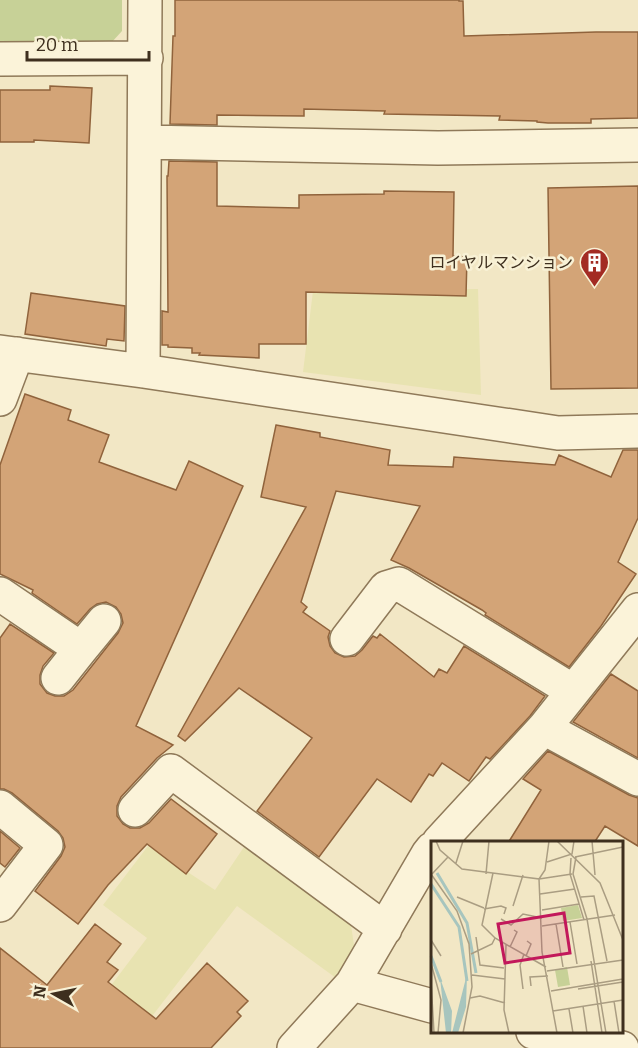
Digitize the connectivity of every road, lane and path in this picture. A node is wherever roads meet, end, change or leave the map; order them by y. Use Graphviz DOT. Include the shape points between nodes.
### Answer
graph roads {
  1 [pos="145,0"];
  2 [pos="0,58"];
  3 [pos="146,58"];
  4 [pos="145,142"];
  5 [pos="638,145"];
  6 [pos="8,353"];
  7 [pos="143,371"];
  8 [pos="0,399"];
  9 [pos="638,431"];
  10 [pos="0,594"];
  11 [pos="638,610"];
  12 [pos="104,621"];
  13 [pos="347,639"];
  14 [pos="81,649"];
  15 [pos="58,678"];
  16 [pos="573,691"];
  17 [pos="544,728"];
  18 [pos="638,779"];
  19 [pos="0,807"];
  20 [pos="135,810"];
  21 [pos="441,841"];
  22 [pos="431,850"];
  23 [pos="0,904"];
  24 [pos="385,929"];
  25 [pos="352,984"];
  26 [pos="431,1006"];
  27 [pos="539,1033"];
  28 [pos="294,1048"];
  29 [pos="622,1048"];
  1 -- 3 [label="street"];
  2 -- 3 [label="street"];
  3 -- 4 [label="street"];
  4 -- 5 [label="street" via="438,148"];
  4 -- 7 [label="street"];
  6 -- 7 [label="street"];
  6 -- 8 [label="street"];
  7 -- 9 [label="street" via="558,433"];
  10 -- 14 [label="street"];
  11 -- 16 [label="street"];
  12 -- 14 [label="street"];
  13 -- 16 [label="street" via="386,588 399,584"];
  14 -- 15 [label="street"];
  16 -- 17 [label="street"];
  17 -- 18 [label="street"];
  17 -- 21 [label="street"];
  19 -- 23 [label="street" via="46,845"];
  20 -- 24 [label="street" via="171,771"];
  22 -- 24 [label="street"];
  24 -- 25 [label="street"];
  25 -- 26 [label="street"];
  25 -- 28 [label="street"];
  27 -- 29 [label="street"];
}
